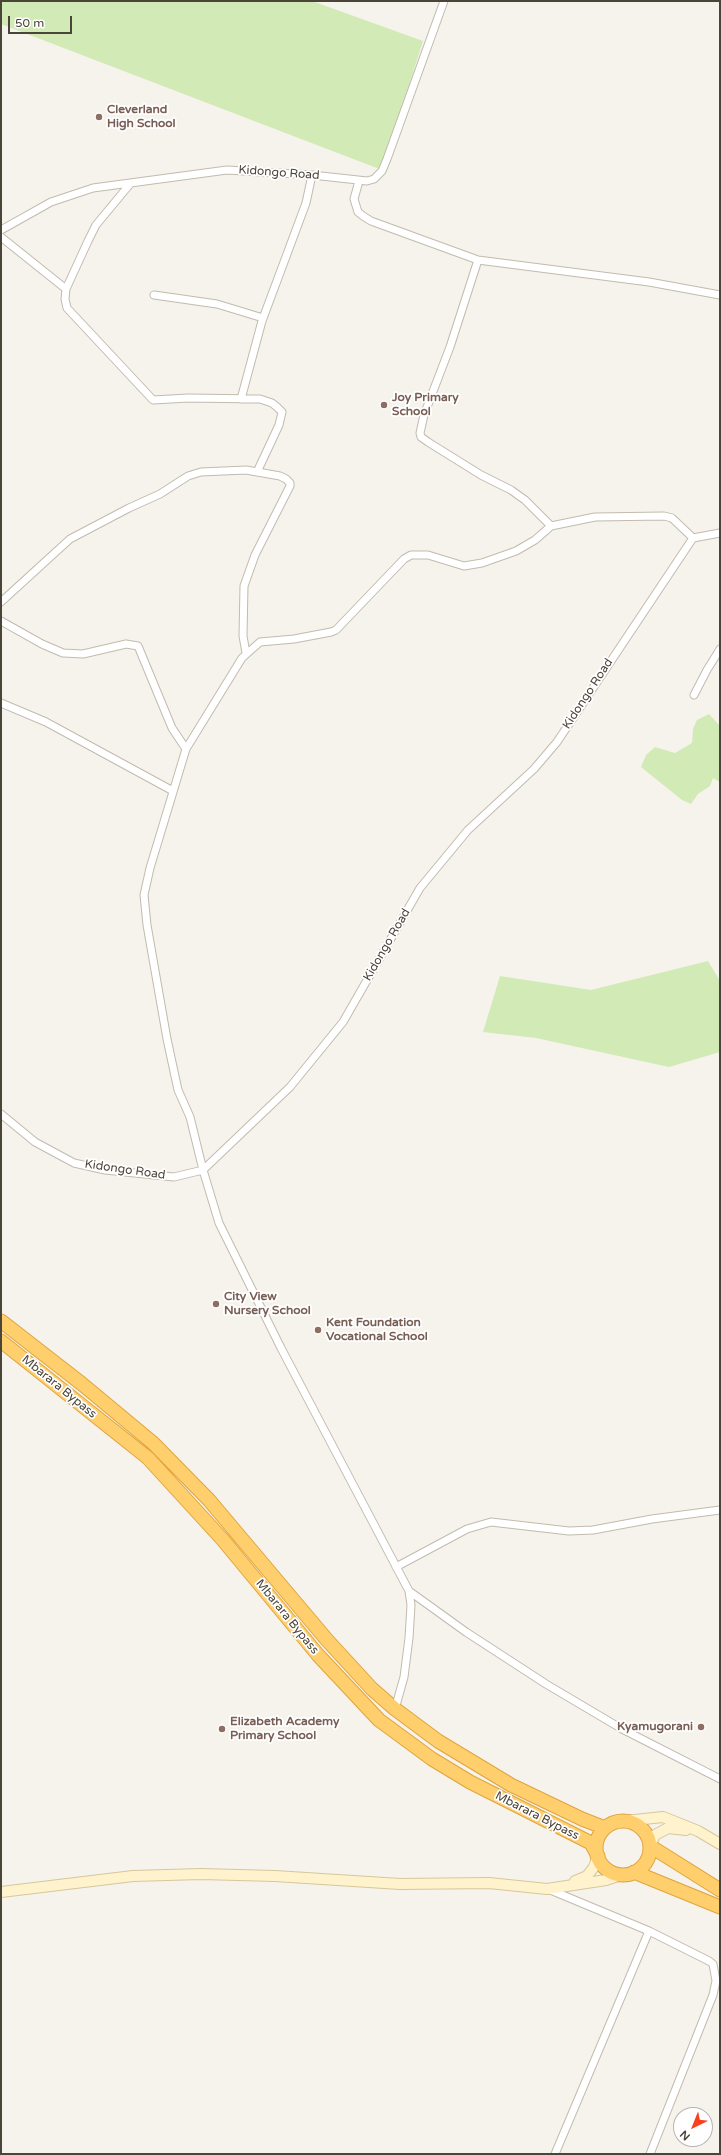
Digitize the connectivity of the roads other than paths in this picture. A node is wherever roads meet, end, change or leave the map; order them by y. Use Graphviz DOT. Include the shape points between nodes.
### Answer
graph roads {
  1 [pos="444,1"];
  2 [pos="312,175"];
  3 [pos="359,181"];
  4 [pos="130,184"];
  5 [pos="1,230"];
  6 [pos="1,237"];
  7 [pos="478,260"];
  8 [pos="66,289"];
  9 [pos="154,295"];
  10 [pos="720,295"];
  11 [pos="264,318"];
  12 [pos="241,399"];
  13 [pos="257,472"];
  14 [pos="551,526"];
  15 [pos="720,534"];
  16 [pos="693,538"];
  17 [pos="1,602"];
  18 [pos="1,621"];
  19 [pos="720,649"];
  20 [pos="246,653"];
  21 [pos="694,695"];
  22 [pos="1,703"];
  23 [pos="186,749"];
  24 [pos="173,791"];
  25 [pos="1,1114"];
  26 [pos="203,1170"];
  27 [pos="1,1322"];
  28 [pos="1,1341"];
  29 [pos="720,1510"];
  30 [pos="396,1567"];
  31 [pos="409,1592"];
  32 [pos="395,1709"];
  33 [pos="720,1778"];
  34 [pos="624,1821"];
  35 [pos="605,1828"];
  36 [pos="698,1831"];
  37 [pos="720,1844"];
  38 [pos="650,1846"];
  39 [pos="598,1856"];
  40 [pos="629,1873"];
  41 [pos="566,1885"];
  42 [pos="547,1889"];
  43 [pos="720,1890"];
  44 [pos="1,1892"];
  45 [pos="720,1908"];
  46 [pos="649,1931"];
  47 [pos="718,1981"];
  48 [pos="555,2154"];
  49 [pos="650,2154"];
  1 -- 3 [label="street, Kidongo Road" via="382,171 374,179"];
  2 -- 3 [label="street, Kidongo Road"];
  2 -- 4 [label="street, Kidongo Road" via="227,170"];
  2 -- 11 [label="street" via="306,203"];
  3 -- 7 [label="street" via="354,199 358,212 363,216"];
  4 -- 5 [label="street, Kidongo Road" via="93,188 51,202"];
  4 -- 8 [label="street" via="96,225"];
  6 -- 8 [label="street"];
  7 -- 10 [label="street" via="649,282"];
  7 -- 14 [label="street" via="450,347 424,415 421,437 481,475 511,490"];
  8 -- 12 [label="street" via="65,299 68,308 153,400"];
  9 -- 11 [label="street" via="217,304"];
  11 -- 12 [label="street"];
  12 -- 13 [label="street" via="260,399 272,403 282,412 279,425"];
  13 -- 17 [label="street" via="207,471 188,476 160,494 70,539"];
  13 -- 20 [label="street" via="286,479 290,486 255,555 244,586 243,636"];
  14 -- 16 [label="street" via="595,518 657,515 672,518"];
  14 -- 20 [label="street" via="535,540 516,551 482,563 464,566 428,555 411,555 404,559 336,630 294,639 267,640"];
  15 -- 16 [label="street"];
  16 -- 26 [label="street, Kidongo Road" via="557,742 534,769 468,830 420,888 343,1022 290,1087"];
  18 -- 23 [label="street" via="63,653 84,654 126,644 138,646 172,728"];
  19 -- 21 [label="street"];
  20 -- 23 [label="street"];
  22 -- 24 [label="street" via="46,722"];
  23 -- 24 [label="street"];
  24 -- 26 [label="street" via="144,895 148,932 176,1082 190,1117"];
  25 -- 26 [label="street, Kidongo Road" via="35,1142 74,1163 105,1170 174,1177"];
  26 -- 30 [label="street" via="219,1223 281,1348"];
  27 -- 32 [label="highway, Mbarara Bypass" via="82,1384 152,1443 209,1500 327,1640 372,1689"];
  28 -- 39 [label="highway, Mbarara Bypass" via="148,1458 224,1540 318,1655 379,1720 470,1782 591,1843"];
  29 -- 30 [label="street" via="593,1530 569,1531 485,1523 467,1529"];
  30 -- 31 [label="street"];
  31 -- 32 [label="street" via="409,1638 404,1677"];
  31 -- 33 [label="street" via="546,1684 622,1729"];
  32 -- 35 [label="highway, Mbarara Bypass" via="438,1741 510,1785"];
  34 -- 35 [label="highway"];
  34 -- 36 [label="main road" via="663,1817"];
  34 -- 38 [label="highway" via="642,1828"];
  35 -- 39 [label="highway" via="596,1846"];
  36 -- 37 [label="main road"];
  36 -- 38 [label="main road" via="668,1828 655,1835"];
  38 -- 40 [label="highway" via="648,1859"];
  38 -- 43 [label="highway"];
  39 -- 40 [label="highway" via="600,1862 611,1871"];
  39 -- 41 [label="main road" via="587,1876"];
  40 -- 41 [label="main road" via="606,1880"];
  40 -- 45 [label="highway"];
  41 -- 42 [label="main road"];
  42 -- 44 [label="main road" via="489,1883 400,1884 201,1874 133,1876"];
  42 -- 46 [label="street"];
  46 -- 47 [label="street" via="709,1961 713,1964"];
  46 -- 48 [label="street"];
  47 -- 49 [label="street"];
}
